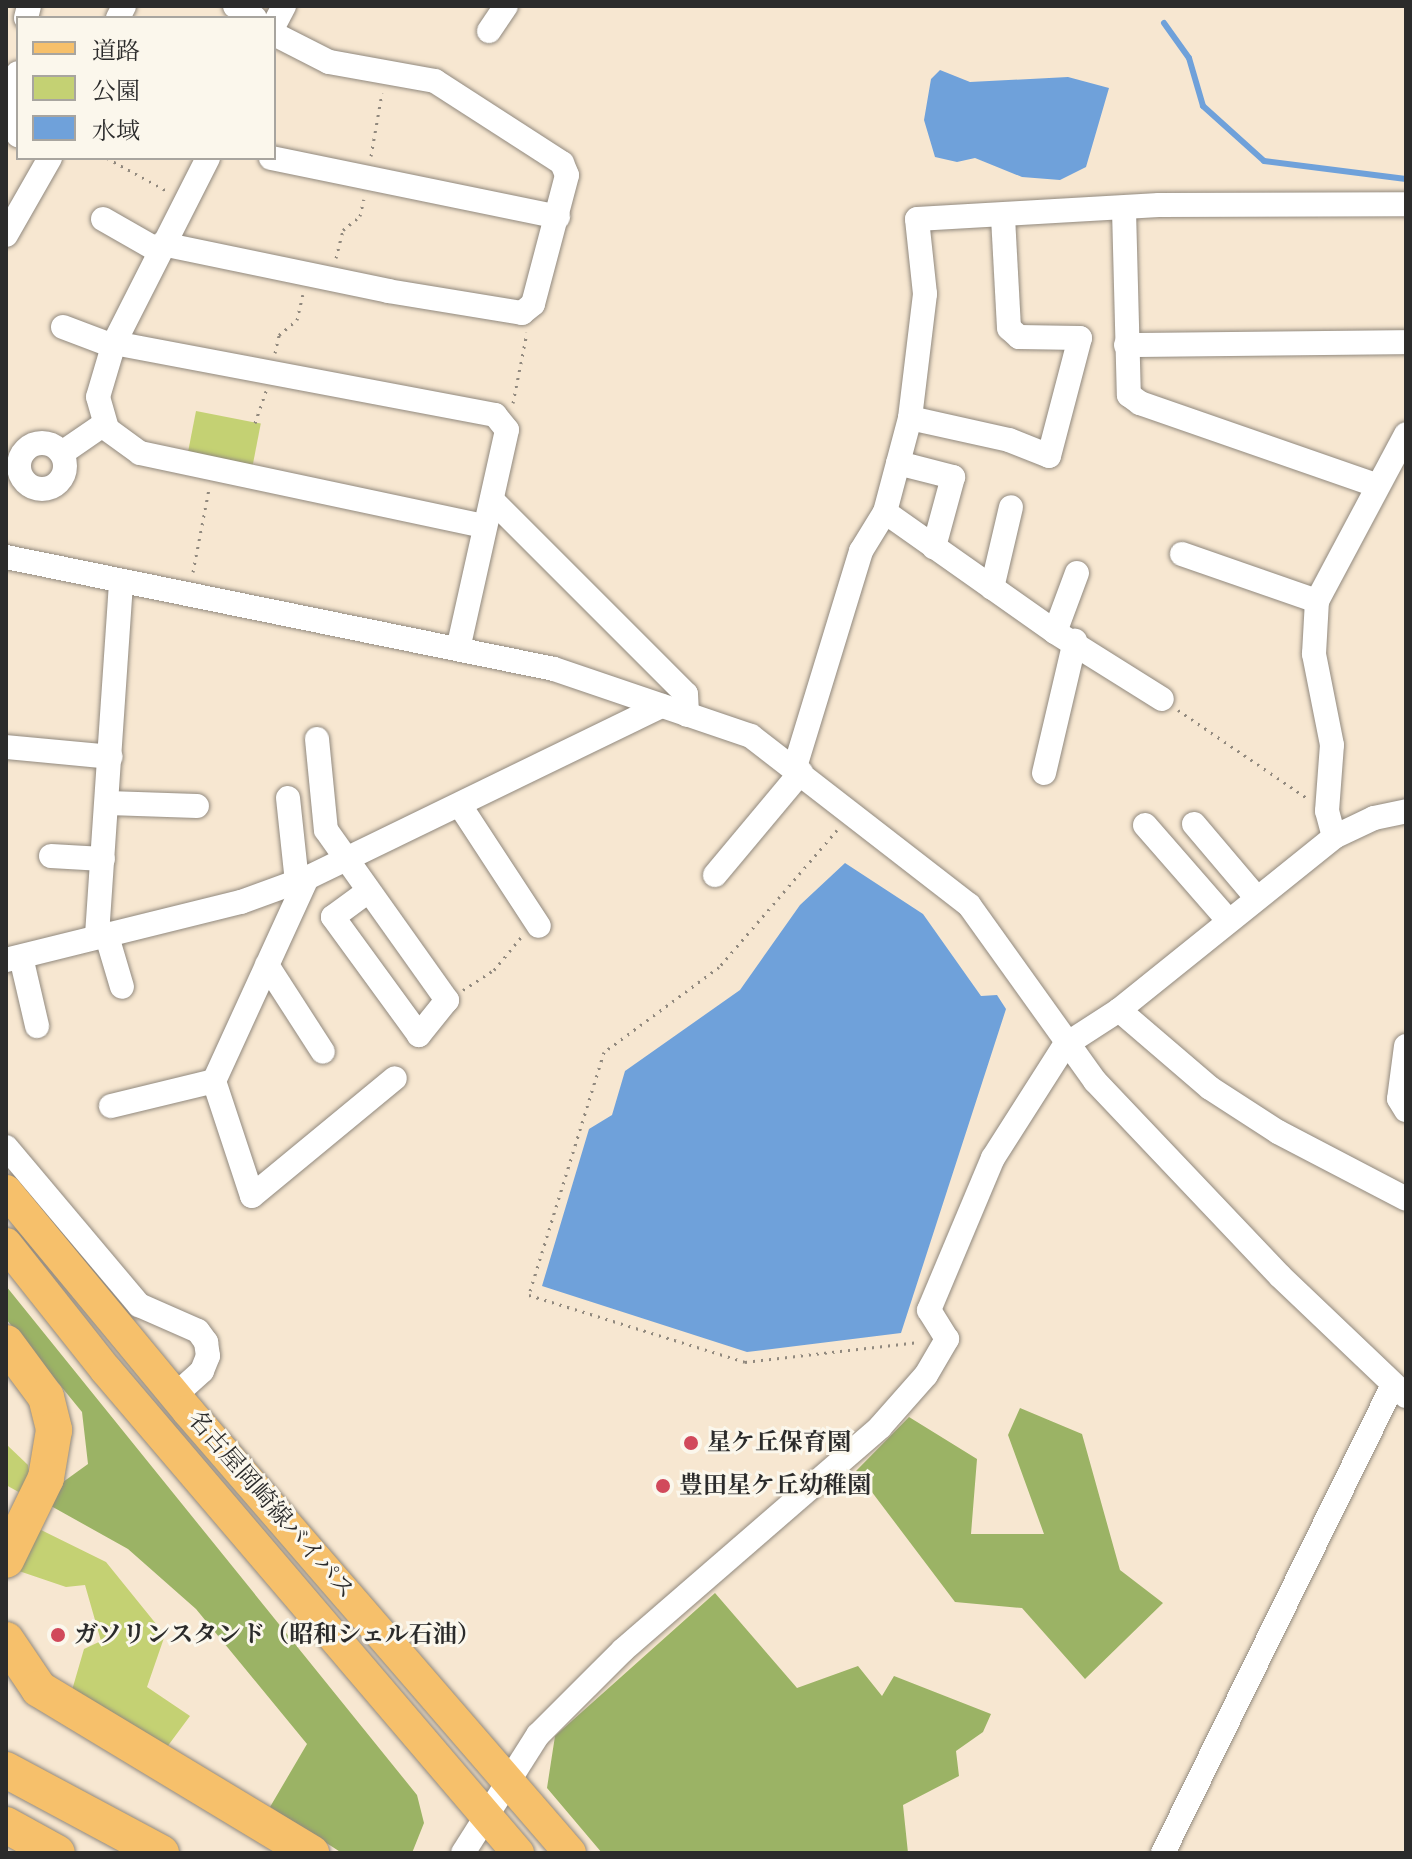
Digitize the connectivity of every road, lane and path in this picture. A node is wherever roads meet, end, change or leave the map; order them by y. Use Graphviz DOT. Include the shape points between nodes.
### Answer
graph roads {
  1 [pos="506,6"];
  2 [pos="489,31"];
  3 [pos="276,35"];
  4 [pos="16,90"];
  5 [pos="16,131"];
  6 [pos="276,159"];
  7 [pos="46,160"];
  8 [pos="111,160"];
  9 [pos="207,160"];
  10 [pos="188,202"];
  11 [pos="1406,204"];
  12 [pos="1124,210"];
  13 [pos="1003,216"];
  14 [pos="558,217"];
  15 [pos="103,219"];
  16 [pos="6,235"];
  17 [pos="161,247"];
  18 [pos="305,276"];
  19 [pos="533,304"];
  20 [pos="63,327"];
  21 [pos="1406,342"];
  22 [pos="114,344"];
  23 [pos="1126,345"];
  24 [pos="271,376"];
  25 [pos="910,418"];
  26 [pos="255,423"];
  27 [pos="104,424"];
  28 [pos="507,430"];
  29 [pos="1403,444"];
  30 [pos="62,453"];
  31 [pos="898,463"];
  32 [pos="214,467"];
  33 [pos="1376,485"];
  34 [pos="492,500"];
  35 [pos="1011,507"];
  36 [pos="885,512"];
  37 [pos="482,526"];
  38 [pos="934,547"];
  39 [pos="1182,554"];
  40 [pos="6,557"];
  41 [pos="1077,573"];
  42 [pos="121,582"];
  43 [pos="992,588"];
  44 [pos="189,594"];
  45 [pos="1317,601"];
  46 [pos="1065,637"];
  47 [pos="458,649"];
  48 [pos="1162,699"];
  49 [pos="661,706"];
  50 [pos="687,715"];
  51 [pos="317,739"];
  52 [pos="6,747"];
  53 [pos="111,757"];
  54 [pos="798,770"];
  55 [pos="1044,773"];
  56 [pos="288,798"];
  57 [pos="108,803"];
  58 [pos="197,806"];
  59 [pos="461,807"];
  60 [pos="1327,811"];
  61 [pos="1406,811"];
  62 [pos="853,813"];
  63 [pos="1194,824"];
  64 [pos="1145,825"];
  65 [pos="1334,837"];
  66 [pos="51,856"];
  67 [pos="103,859"];
  68 [pos="344,861"];
  69 [pos="715,875"];
  70 [pos="302,880"];
  71 [pos="367,892"];
  72 [pos="1255,896"];
  73 [pos="1227,919"];
  74 [pos="537,923"];
  75 [pos="101,934"];
  76 [pos="14,958"];
  77 [pos="267,965"];
  78 [pos="122,987"];
  79 [pos="447,1000"];
  80 [pos="1119,1010"];
  81 [pos="37,1026"];
  82 [pos="1065,1045"];
  83 [pos="1406,1046"];
  84 [pos="323,1052"];
  85 [pos="395,1078"];
  86 [pos="214,1081"];
  87 [pos="111,1106"];
  88 [pos="1406,1110"];
  89 [pos="6,1147"];
  90 [pos="6,1191"];
  91 [pos="1406,1199"];
  92 [pos="6,1244"];
  93 [pos="947,1339"];
  94 [pos="6,1343"];
  95 [pos="1400,1390"];
  96 [pos="175,1395"];
  97 [pos="6,1560"];
  98 [pos="6,1640"];
  99 [pos="6,1770"];
  100 [pos="508,1778"];
  101 [pos="486,1814"];
  102 [pos="6,1825"];
  103 [pos="6,1846"];
  104 [pos="21,1853"];
  105 [pos="57,1853"];
  106 [pos="161,1853"];
  107 [pos="311,1853"];
  108 [pos="463,1853"];
  109 [pos="518,1853"];
  110 [pos="570,1853"];
  111 [pos="1163,1853"];
  1 -- 2 [label="street"];
  3 -- 14 [label="street" via="329,62 435,81 550,154 566,168"];
  4 -- 5 [label="street"];
  6 -- 14 [label="street"];
  7 -- 16 [label="street"];
  8 -- 10 [label="path"];
  9 -- 10 [label="street"];
  10 -- 17 [label="street"];
  11 -- 12 [label="street"];
  12 -- 13 [label="street"];
  12 -- 23 [label="street"];
  13 -- 25 [label="street" via="917,219 925,294"];
  13 -- 25 [label="street" via="1009,328 1019,337 1080,338 1049,456 1009,440"];
  14 -- 19 [label="street"];
  15 -- 17 [label="street"];
  17 -- 18 [label="street"];
  17 -- 22 [label="street"];
  18 -- 19 [label="street" via="522,313"];
  18 -- 24 [label="path" via="302,310 279,335"];
  19 -- 28 [label="path"];
  20 -- 22 [label="street"];
  21 -- 23 [label="street"];
  22 -- 24 [label="street" via="200,356"];
  22 -- 27 [label="street" via="98,397"];
  23 -- 33 [label="street" via="1129,395 1140,403"];
  24 -- 26 [label="path"];
  24 -- 28 [label="street" via="495,415"];
  25 -- 31 [label="street"];
  27 -- 30 [label="street"];
  27 -- 32 [label="street" via="140,453"];
  28 -- 34 [label="street"];
  29 -- 33 [label="street"];
  31 -- 36 [label="street"];
  31 -- 38 [label="street" via="953,477"];
  32 -- 37 [label="street"];
  32 -- 44 [label="path"];
  33 -- 45 [label="street"];
  34 -- 37 [label="street"];
  34 -- 50 [label="street" via="686,694"];
  35 -- 43 [label="street"];
  36 -- 38 [label="street"];
  36 -- 54 [label="street" via="861,551"];
  37 -- 47 [label="street"];
  38 -- 43 [label="street"];
  39 -- 45 [label="street"];
  40 -- 42 [label="street"];
  41 -- 46 [label="street"];
  42 -- 44 [label="street"];
  42 -- 53 [label="street"];
  43 -- 46 [label="street"];
  44 -- 47 [label="street"];
  45 -- 60 [label="street" via="1314,654 1332,745"];
  46 -- 48 [label="street"];
  46 -- 55 [label="street"];
  47 -- 49 [label="street" via="554,669"];
  48 -- 60 [label="path"];
  49 -- 50 [label="street"];
  49 -- 59 [label="street"];
  50 -- 54 [label="street" via="751,736"];
  51 -- 68 [label="street" via="326,830"];
  52 -- 53 [label="street"];
  53 -- 57 [label="street"];
  54 -- 62 [label="street"];
  54 -- 69 [label="street"];
  56 -- 70 [label="street"];
  57 -- 58 [label="street"];
  57 -- 67 [label="street"];
  59 -- 68 [label="street"];
  59 -- 74 [label="street"];
  60 -- 65 [label="street"];
  61 -- 65 [label="street" via="1374,818"];
  62 -- 82 [label="street" via="969,905"];
  62 -- 93 [label="path" via="719,967 604,1052 529,1295 745,1362"];
  63 -- 72 [label="street"];
  64 -- 73 [label="street"];
  65 -- 72 [label="street"];
  66 -- 67 [label="street"];
  67 -- 75 [label="street"];
  68 -- 70 [label="street"];
  68 -- 79 [label="street"];
  70 -- 75 [label="street" via="241,902"];
  70 -- 77 [label="street"];
  71 -- 79 [label="street" via="333,917 419,1035"];
  72 -- 73 [label="street"];
  73 -- 80 [label="street"];
  74 -- 79 [label="path" via="494,970"];
  75 -- 76 [label="street"];
  75 -- 78 [label="street"];
  76 -- 81 [label="street"];
  77 -- 84 [label="street"];
  77 -- 86 [label="street"];
  80 -- 82 [label="street"];
  80 -- 91 [label="street" via="1210,1088 1278,1132"];
  82 -- 93 [label="street" via="993,1158 929,1310"];
  82 -- 95 [label="street" via="1192,1185"];
  83 -- 88 [label="street" via="1399,1099"];
  85 -- 86 [label="street" via="252,1196"];
  86 -- 87 [label="street"];
  89 -- 96 [label="street" via="139,1305 198,1331 206,1342 202,1371"];
  90 -- 96 [label="main road, 名古屋岡崎線バイパス"];
  92 -- 101 [label="main road, 名古屋岡崎線バイパス" via="106,1370"];
  93 -- 100 [label="street" via="926,1375 880,1427 623,1650 538,1735"];
  94 -- 97 [label="highway" via="46,1397 54,1430 46,1478"];
  95 -- 111 [label="street"];
  96 -- 100 [label="main road, 名古屋岡崎線バイパス"];
  98 -- 107 [label="highway" via="39,1689"];
  99 -- 106 [label="highway"];
  100 -- 101 [label="street"];
  100 -- 110 [label="main road, 名古屋岡崎線バイパス"];
  101 -- 108 [label="street"];
  101 -- 109 [label="main road, 名古屋岡崎線バイパス"];
  102 -- 105 [label="highway"];
  103 -- 104 [label="highway"];
}
